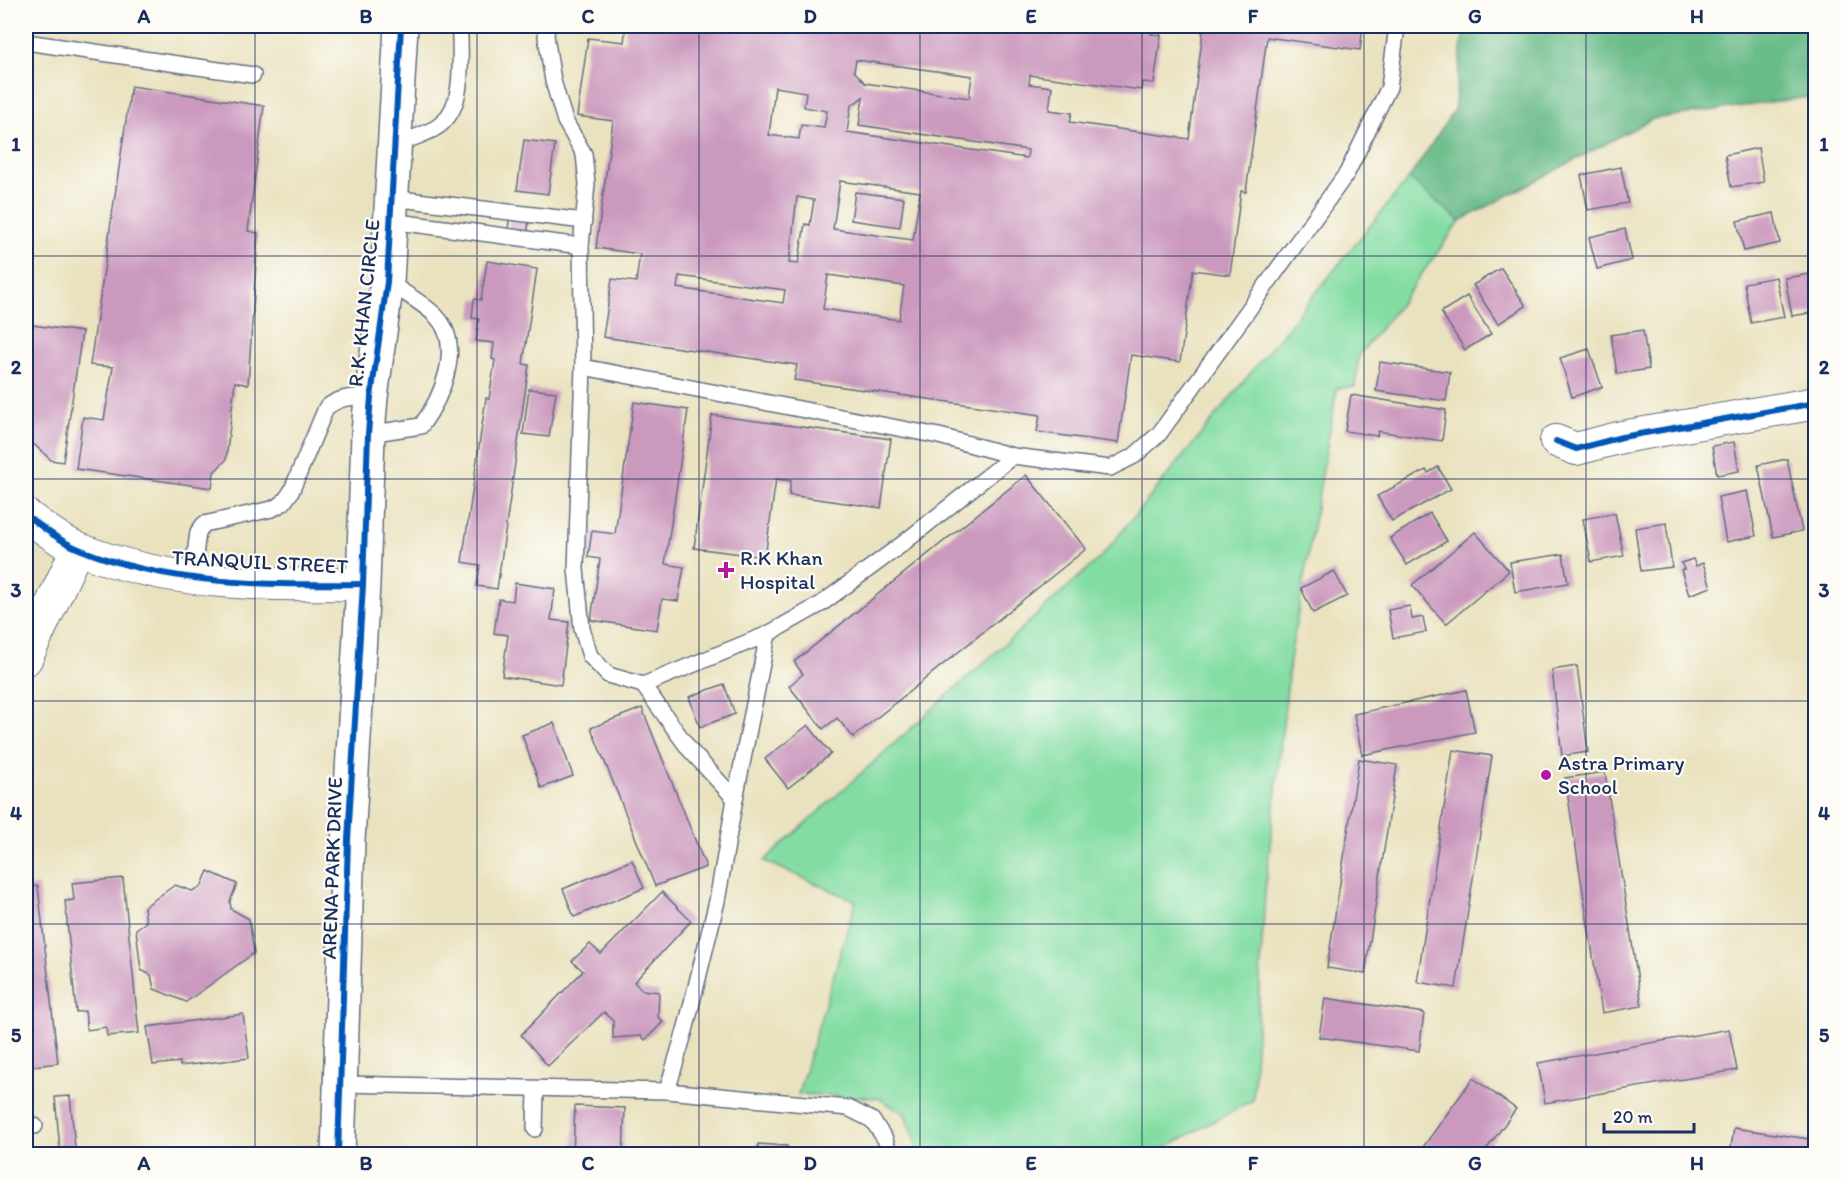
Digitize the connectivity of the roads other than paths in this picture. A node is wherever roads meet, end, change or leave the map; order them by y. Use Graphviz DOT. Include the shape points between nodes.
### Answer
graph roads {
  1 [pos="401,26"];
  2 [pos="460,26"];
  3 [pos="547,26"];
  4 [pos="1397,26"];
  5 [pos="26,42"];
  6 [pos="253,75"];
  7 [pos="396,145"];
  8 [pos="391,210"];
  9 [pos="584,221"];
  10 [pos="581,246"];
  11 [pos="387,282"];
  12 [pos="583,367"];
  13 [pos="371,397"];
  14 [pos="1815,403"];
  15 [pos="368,434"];
  16 [pos="1556,441"];
  17 [pos="1012,456"];
  18 [pos="26,515"];
  19 [pos="77,549"];
  20 [pos="192,579"];
  21 [pos="363,584"];
  22 [pos="768,634"];
  23 [pos="26,659"];
  24 [pos="643,685"];
  25 [pos="735,799"];
  26 [pos="341,1084"];
  27 [pos="536,1090"];
  28 [pos="667,1091"];
  29 [pos="535,1129"];
  30 [pos="338,1155"];
  31 [pos="890,1155"];
  1 -- 7 [label="street, R.K. KHAN CIRCLE"];
  2 -- 7 [label="lane" via="458,94 452,112 436,128"];
  3 -- 9 [label="lane" via="553,81 565,121 584,154"];
  4 -- 17 [label="lane" via="1389,87 1347,173 1159,434 1134,456 1110,468"];
  5 -- 6 [label="lane"];
  7 -- 8 [label="street, R.K. KHAN CIRCLE"];
  8 -- 9 [label="lane"];
  8 -- 10 [label="lane"];
  8 -- 11 [label="street, R.K. KHAN CIRCLE"];
  9 -- 10 [label="lane"];
  10 -- 12 [label="lane"];
  11 -- 13 [label="street, R.K. KHAN CIRCLE"];
  11 -- 15 [label="lane" via="437,317 446,332 447,374 440,396 421,426"];
  12 -- 17 [label="lane" via="939,436"];
  12 -- 24 [label="lane" via="576,569 582,629 590,656 608,675"];
  13 -- 15 [label="street, R.K. KHAN CIRCLE"];
  13 -- 20 [label="lane" via="347,397 326,408 291,492 283,502 272,509 204,524 198,532"];
  14 -- 16 [label="street" via="1622,437 1576,449"];
  15 -- 21 [label="street, R.K. KHAN CIRCLE"];
  17 -- 22 [label="lane" via="821,604"];
  18 -- 19 [label="street, TRANQUIL STREET"];
  19 -- 20 [label="street, TRANQUIL STREET" via="134,568"];
  19 -- 23 [label="street"];
  20 -- 21 [label="street, TRANQUIL STREET"];
  21 -- 26 [label="street, ARENA PARK DRIVE" via="348,840"];
  22 -- 24 [label="lane"];
  22 -- 25 [label="lane"];
  24 -- 25 [label="lane" via="689,749"];
  25 -- 28 [label="lane" via="717,901"];
  26 -- 27 [label="lane"];
  26 -- 30 [label="street, ARENA PARK DRIVE"];
  27 -- 28 [label="lane"];
  27 -- 29 [label="lane"];
  28 -- 31 [label="lane" via="848,1108 872,1120"];
}
